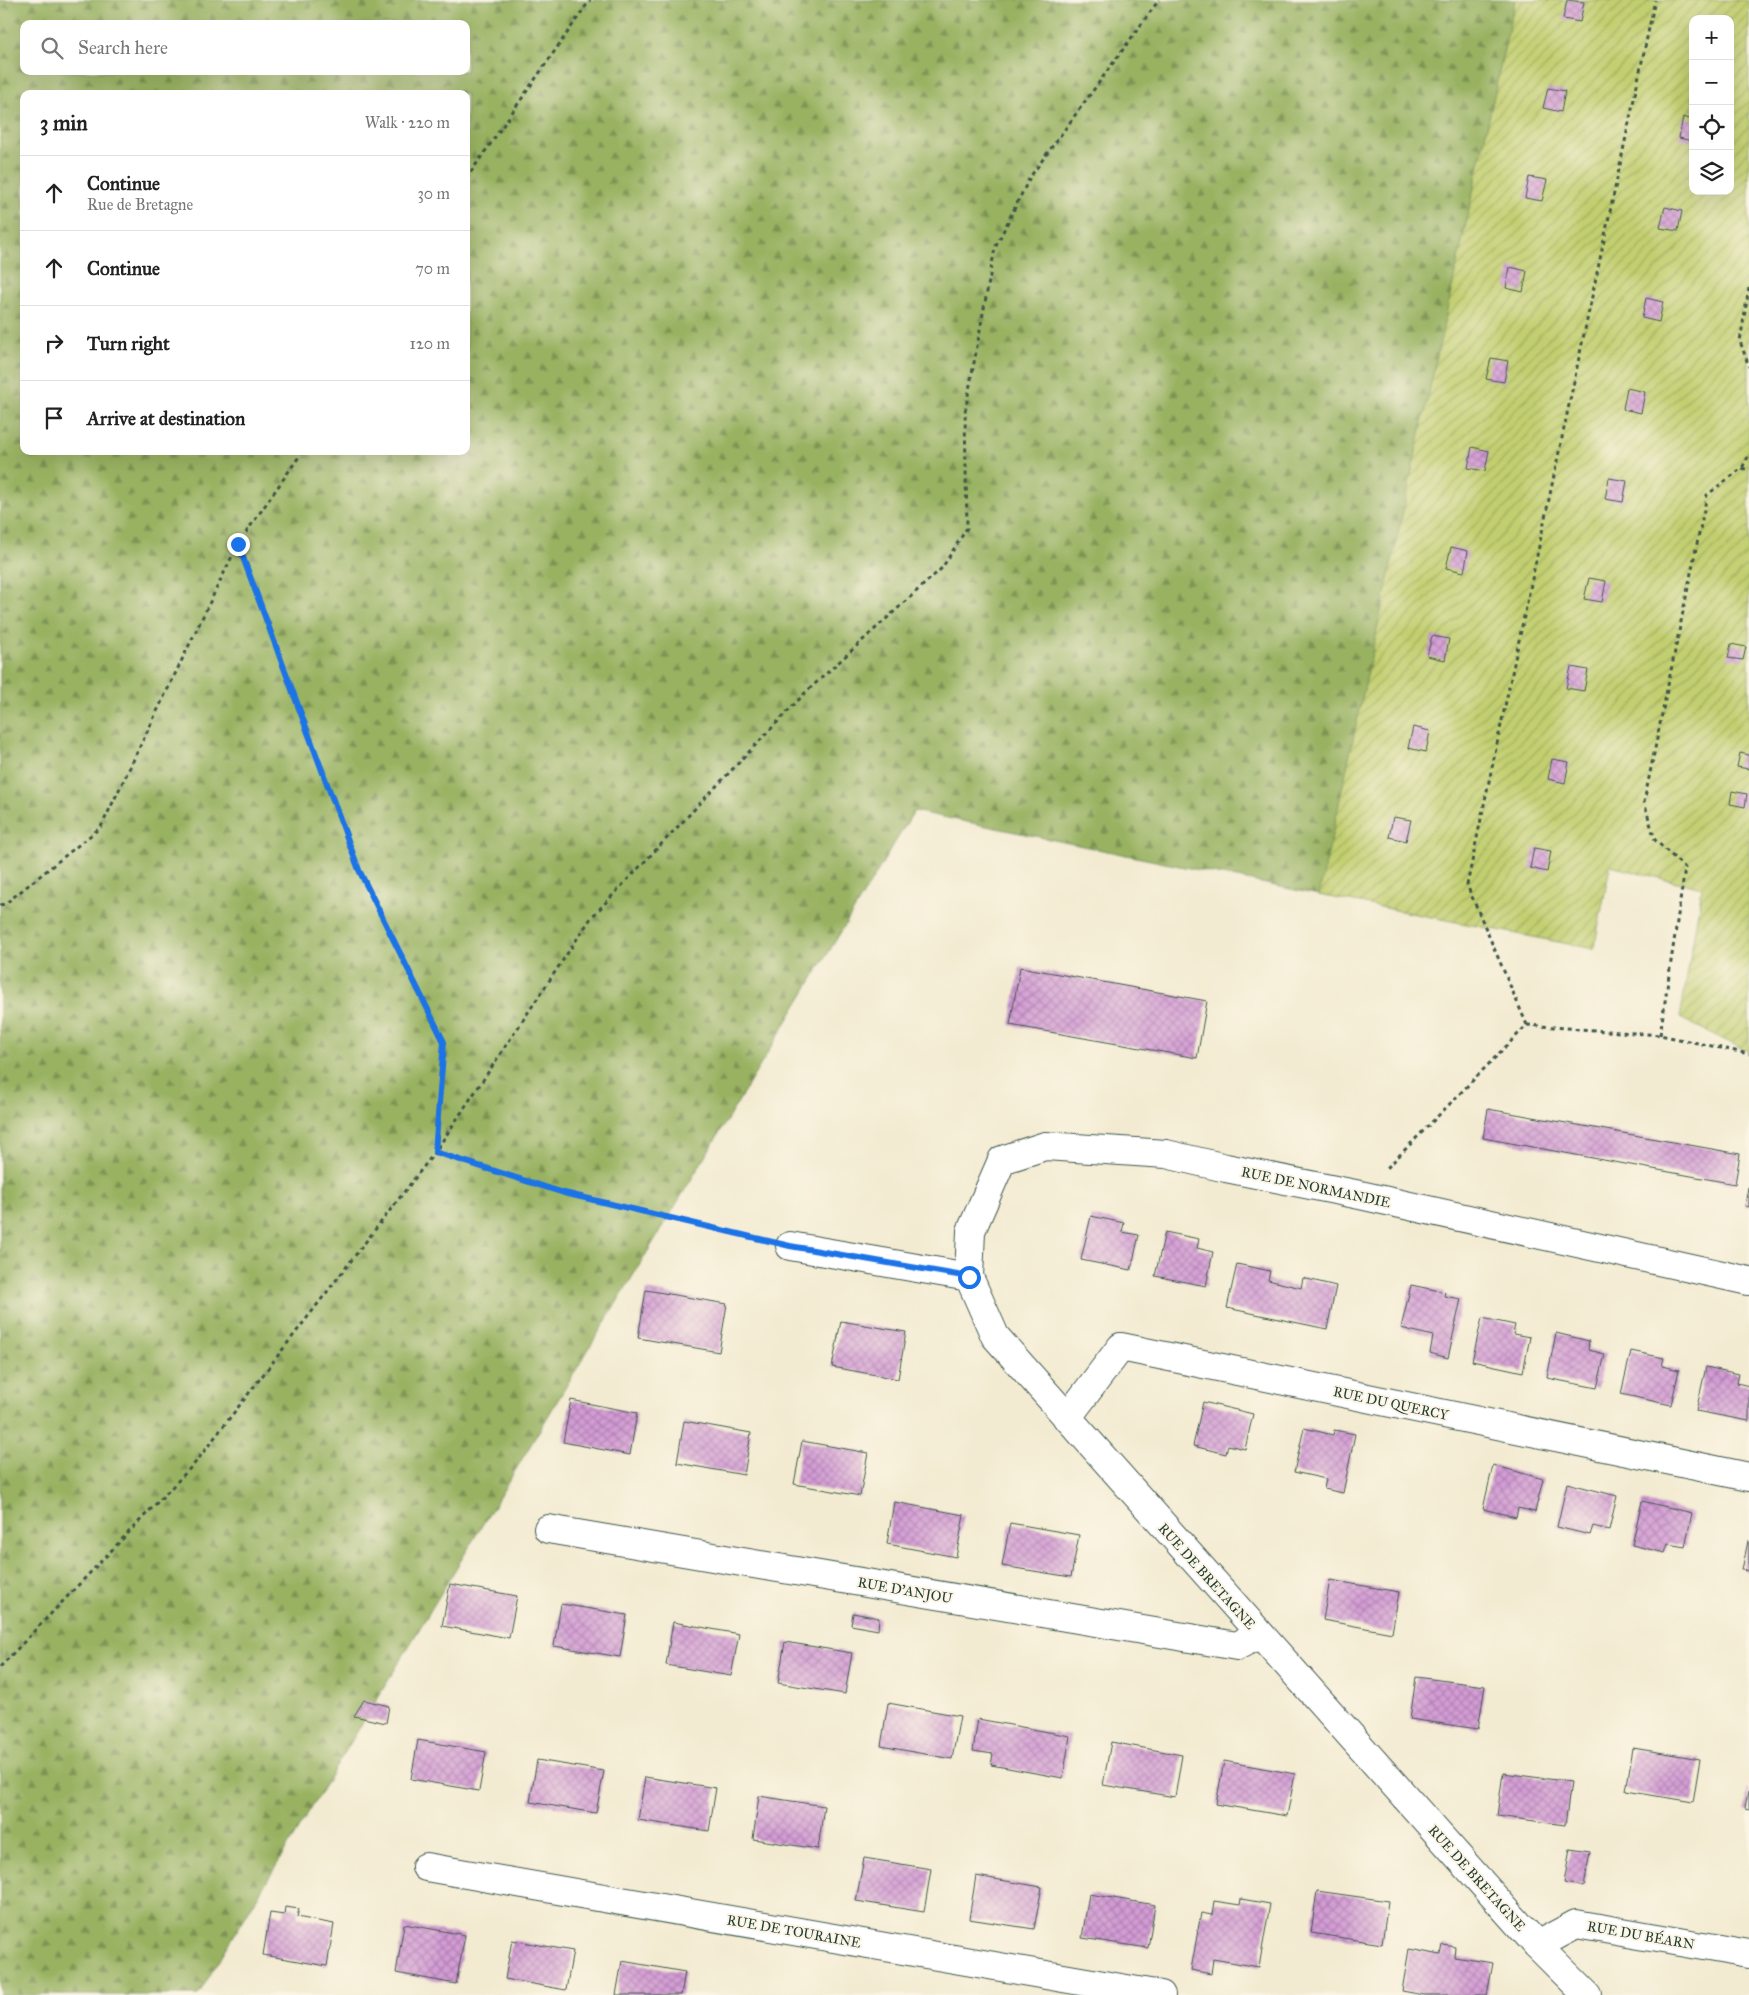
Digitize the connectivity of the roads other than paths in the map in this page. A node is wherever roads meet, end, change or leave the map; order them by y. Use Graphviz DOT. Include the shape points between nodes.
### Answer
graph roads {
  1 [pos="790,1246"];
  2 [pos="969,1277"];
  3 [pos="1749,1281"];
  4 [pos="1067,1418"];
  5 [pos="1749,1477"];
  6 [pos="548,1529"];
  7 [pos="1260,1634"];
  8 [pos="426,1867"];
  9 [pos="1537,1945"];
  10 [pos="1749,1954"];
  11 [pos="1161,1995"];
  12 [pos="1587,1995"];
  1 -- 2 [label="street"];
  2 -- 3 [label="street, RUE DE NORMANDIE" via="971,1231 1002,1160 1045,1146 1166,1154"];
  2 -- 4 [label="street, RUE DE BRETAGNE" via="995,1336"];
  4 -- 5 [label="street, RUE DU QUERCY" via="1121,1346"];
  4 -- 7 [label="street, RUE DE BRETAGNE"];
  6 -- 7 [label="street, RUE D'ANJOU" via="1237,1646"];
  7 -- 9 [label="street, RUE DE BRETAGNE"];
  8 -- 11 [label="street, RUE DE TOURAINE"];
  9 -- 10 [label="street, RUE DU BÉARN" via="1576,1924"];
  9 -- 12 [label="street, RUE DE BRETAGNE"];
}
